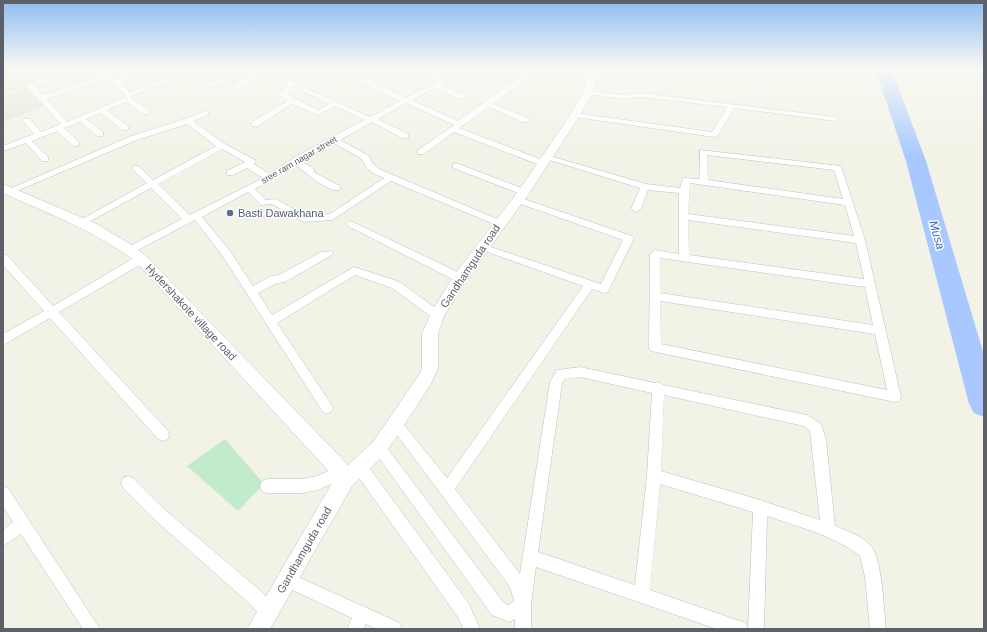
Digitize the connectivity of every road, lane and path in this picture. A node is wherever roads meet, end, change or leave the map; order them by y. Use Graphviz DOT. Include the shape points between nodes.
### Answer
graph roads {
  1 [pos="127,97"];
  2 [pos="128,97"];
  3 [pos="287,97"];
  4 [pos="324,97"];
  5 [pos="397,97"];
  6 [pos="413,97"];
  7 [pos="496,97"];
  8 [pos="584,97"];
  9 [pos="659,97"];
  10 [pos="42,98"];
  11 [pos="292,101"];
  12 [pos="406,102"];
  13 [pos="336,103"];
  14 [pos="488,104"];
  15 [pos="732,105"];
  16 [pos="102,110"];
  17 [pos="146,112"];
  18 [pos="205,113"];
  19 [pos="575,115"];
  20 [pos="81,119"];
  21 [pos="835,119"];
  22 [pos="371,120"];
  23 [pos="525,120"];
  24 [pos="27,121"];
  25 [pos="188,121"];
  26 [pos="254,124"];
  27 [pos="62,126"];
  28 [pos="457,127"];
  29 [pos="125,128"];
  30 [pos="100,134"];
  31 [pos="39,135"];
  32 [pos="405,136"];
  33 [pos="27,140"];
  34 [pos="335,140"];
  35 [pos="76,144"];
  36 [pos="222,146"];
  37 [pos="3,150"];
  38 [pos="421,152"];
  39 [pos="45,159"];
  40 [pos="545,160"];
  41 [pos="295,162"];
  42 [pos="247,164"];
  43 [pos="456,166"];
  44 [pos="136,168"];
  45 [pos="230,173"];
  46 [pos="391,177"];
  47 [pos="269,178"];
  48 [pos="704,182"];
  49 [pos="152,183"];
  50 [pos="645,187"];
  51 [pos="249,188"];
  52 [pos="337,188"];
  53 [pos="6,190"];
  54 [pos="684,191"];
  55 [pos="521,196"];
  56 [pos="849,203"];
  57 [pos="636,209"];
  58 [pos="683,216"];
  59 [pos="193,218"];
  60 [pos="82,222"];
  61 [pos="499,223"];
  62 [pos="351,224"];
  63 [pos="860,240"];
  64 [pos="482,248"];
  65 [pos="328,253"];
  66 [pos="136,255"];
  67 [pos="3,258"];
  68 [pos="684,258"];
  69 [pos="460,278"];
  70 [pos="590,284"];
  71 [pos="871,284"];
  72 [pos="251,292"];
  73 [pos="654,296"];
  74 [pos="51,312"];
  75 [pos="437,315"];
  76 [pos="271,321"];
  77 [pos="879,330"];
  78 [pos="3,340"];
  79 [pos="658,387"];
  80 [pos="327,408"];
  81 [pos="395,424"];
  82 [pos="163,435"];
  83 [pos="379,448"];
  84 [pos="360,467"];
  85 [pos="344,476"];
  86 [pos="654,476"];
  87 [pos="128,484"];
  88 [pos="267,486"];
  89 [pos="447,489"];
  90 [pos="3,493"];
  91 [pos="760,508"];
  92 [pos="22,524"];
  93 [pos="828,529"];
  94 [pos="3,539"];
  95 [pos="530,557"];
  96 [pos="287,580"];
  97 [pos="642,595"];
  98 [pos="523,604"];
  99 [pos="268,612"];
  100 [pos="362,614"];
  101 [pos="92,629"];
  102 [pos="258,629"];
  103 [pos="355,629"];
  104 [pos="394,629"];
  105 [pos="472,629"];
  106 [pos="523,629"];
  107 [pos="740,629"];
  108 [pos="756,629"];
  109 [pos="878,629"];
  1 -- 16 [label="street"];
  2 -- 17 [label="street"];
  3 -- 11 [label="street"];
  4 -- 13 [label="street"];
  5 -- 12 [label="street"];
  6 -- 12 [label="street, sree ram nagar street"];
  7 -- 14 [label="street"];
  8 -- 19 [label="street, Gandhamguda road"];
  9 -- 15 [label="street"];
  10 -- 27 [label="street"];
  11 -- 13 [label="street" via="318,113"];
  11 -- 26 [label="street"];
  12 -- 22 [label="street, sree ram nagar street"];
  12 -- 28 [label="street"];
  13 -- 22 [label="street"];
  14 -- 23 [label="street"];
  14 -- 28 [label="street"];
  15 -- 19 [label="street" via="714,135"];
  15 -- 21 [label="street"];
  16 -- 20 [label="street"];
  16 -- 29 [label="street"];
  18 -- 25 [label="street"];
  19 -- 40 [label="street, Gandhamguda road"];
  20 -- 27 [label="street"];
  20 -- 30 [label="street"];
  22 -- 32 [label="street"];
  22 -- 34 [label="street, sree ram nagar street"];
  24 -- 31 [label="street"];
  25 -- 36 [label="street"];
  25 -- 53 [label="street" via="134,138"];
  27 -- 31 [label="street"];
  27 -- 35 [label="street"];
  28 -- 38 [label="street"];
  28 -- 40 [label="street"];
  31 -- 33 [label="street"];
  33 -- 37 [label="street"];
  33 -- 39 [label="street"];
  34 -- 41 [label="street, sree ram nagar street"];
  34 -- 46 [label="street" via="366,158 369,166 376,171"];
  36 -- 42 [label="street" via="252,162"];
  36 -- 49 [label="street"];
  40 -- 50 [label="street"];
  40 -- 55 [label="street, Gandhamguda road"];
  41 -- 47 [label="street, sree ram nagar street"];
  41 -- 52 [label="street"];
  42 -- 45 [label="street"];
  42 -- 47 [label="street"];
  43 -- 55 [label="street"];
  44 -- 49 [label="street"];
  46 -- 51 [label="street" via="332,217 307,220 273,201 264,203"];
  46 -- 61 [label="street"];
  47 -- 51 [label="street, sree ram nagar street"];
  48 -- 54 [label="street" via="686,180"];
  48 -- 56 [label="street"];
  48 -- 56 [label="street" via="703,152 838,168"];
  49 -- 59 [label="street"];
  49 -- 60 [label="street"];
  50 -- 54 [label="street"];
  50 -- 57 [label="street"];
  51 -- 59 [label="street, sree ram nagar street"];
  53 -- 60 [label="street, Hydershakote village road"];
  54 -- 58 [label="street"];
  55 -- 61 [label="street, Gandhamguda road"];
  55 -- 70 [label="street" via="629,238 604,289"];
  56 -- 63 [label="street"];
  58 -- 63 [label="street"];
  58 -- 68 [label="street"];
  59 -- 66 [label="street, sree ram nagar street"];
  59 -- 72 [label="street" via="226,253"];
  60 -- 66 [label="street, Hydershakote village road"];
  61 -- 64 [label="street, Gandhamguda road"];
  62 -- 69 [label="street"];
  63 -- 71 [label="street"];
  64 -- 69 [label="street, Gandhamguda road"];
  64 -- 70 [label="street"];
  65 -- 72 [label="street"];
  66 -- 74 [label="street, sree ram nagar street"];
  66 -- 85 [label="street, Hydershakote village road"];
  67 -- 74 [label="street"];
  68 -- 71 [label="street"];
  68 -- 73 [label="street" via="655,254"];
  69 -- 75 [label="street, Gandhamguda road"];
  70 -- 89 [label="street"];
  71 -- 77 [label="street"];
  72 -- 76 [label="street"];
  73 -- 77 [label="street"];
  73 -- 77 [label="street" via="654,348 895,397"];
  74 -- 78 [label="street, sree ram nagar street"];
  74 -- 82 [label="street"];
  75 -- 76 [label="street" via="396,286 354,272"];
  75 -- 81 [label="street, Gandhamguda road" via="430,334 430,368"];
  76 -- 80 [label="street"];
  79 -- 86 [label="street"];
  79 -- 93 [label="street" via="808,421 816,428 819,440"];
  79 -- 95 [label="street" via="580,372 561,374 556,382"];
  81 -- 83 [label="street, Gandhamguda road"];
  81 -- 89 [label="street"];
  83 -- 84 [label="street, Gandhamguda road"];
  83 -- 98 [label="street" via="498,609 509,614"];
  84 -- 85 [label="street, Gandhamguda road"];
  84 -- 105 [label="street" via="464,610"];
  85 -- 88 [label="street" via="302,486"];
  85 -- 96 [label="street, Gandhamguda road"];
  86 -- 91 [label="street"];
  86 -- 97 [label="street"];
  87 -- 99 [label="street" via="257,599"];
  89 -- 98 [label="street" via="517,583"];
  90 -- 92 [label="street"];
  91 -- 93 [label="street"];
  91 -- 108 [label="street"];
  92 -- 94 [label="street"];
  92 -- 101 [label="street"];
  93 -- 109 [label="street" via="857,542 866,550"];
  95 -- 97 [label="street"];
  95 -- 98 [label="street"];
  96 -- 99 [label="street, Gandhamguda road"];
  96 -- 100 [label="street"];
  97 -- 107 [label="street"];
  98 -- 106 [label="street"];
  99 -- 102 [label="street, Gandhamguda road"];
  100 -- 103 [label="street"];
  100 -- 104 [label="street"];
}
